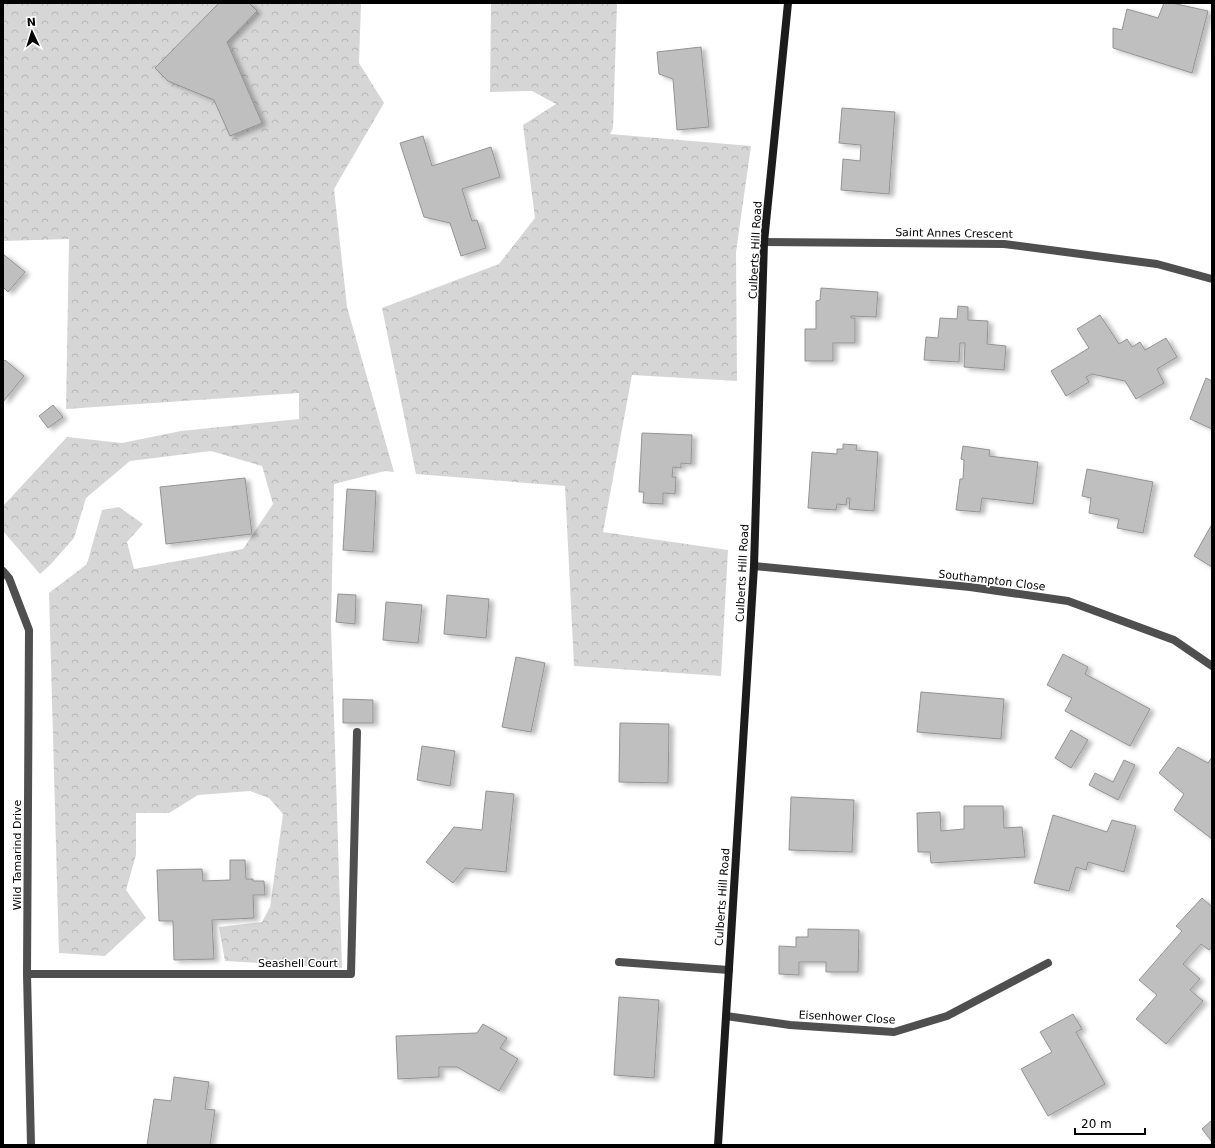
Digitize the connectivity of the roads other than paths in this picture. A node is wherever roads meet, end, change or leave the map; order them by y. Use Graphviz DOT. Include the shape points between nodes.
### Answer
graph roads {
  1 [pos="788,3"];
  2 [pos="764,242"];
  3 [pos="1212,279"];
  4 [pos="754,566"];
  5 [pos="3,571"];
  6 [pos="1212,666"];
  7 [pos="357,732"];
  8 [pos="619,962"];
  9 [pos="1048,963"];
  10 [pos="729,970"];
  11 [pos="27,974"];
  12 [pos="726,1016"];
  13 [pos="31,1145"];
  14 [pos="718,1145"];
  1 -- 2 [label="street, Culberts Hill Road"];
  2 -- 3 [label="street, Saint Annes Crescent" via="1004,244 1157,264"];
  2 -- 4 [label="street, Culberts Hill Road"];
  4 -- 6 [label="street, Southampton Close" via="970,587 1068,601 1174,640"];
  4 -- 10 [label="street, Culberts Hill Road"];
  5 -- 11 [label="street, Wild Tamarind Drive" via="10,578 29,630"];
  7 -- 11 [label="street, Seashell Court" via="351,974"];
  8 -- 10 [label="street"];
  9 -- 12 [label="street, Eisenhower Close" via="946,1016 894,1032 790,1025"];
  10 -- 12 [label="street, Culberts Hill Road"];
  11 -- 13 [label="street, Wild Tamarind Drive"];
  12 -- 14 [label="street, Culberts Hill Road"];
}
